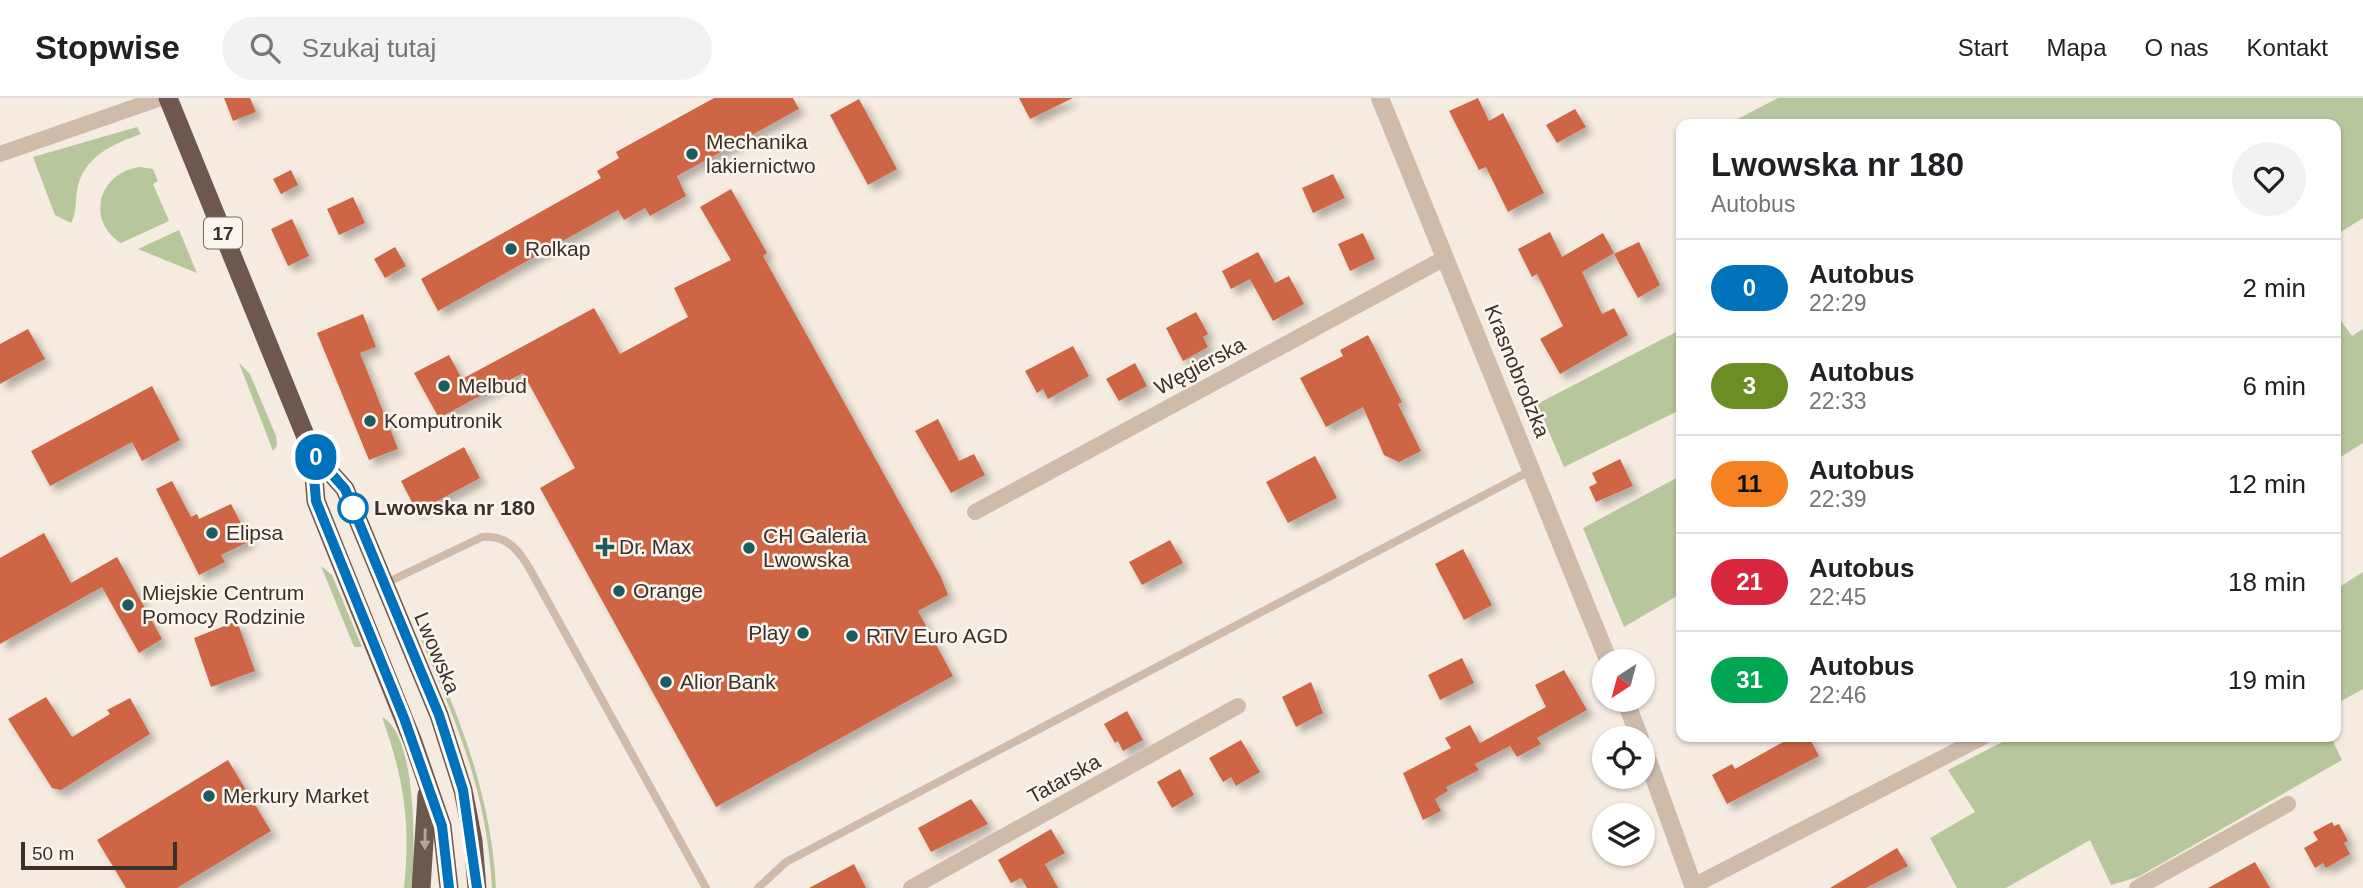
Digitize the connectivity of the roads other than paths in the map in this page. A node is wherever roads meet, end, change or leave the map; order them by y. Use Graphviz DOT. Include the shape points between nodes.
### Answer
graph roads {
  1 [pos="161,98"];
  2 [pos="168,98"];
  3 [pos="1380,98"];
  4 [pos="0,154"];
  5 [pos="1446,258"];
  6 [pos="312,452"];
  7 [pos="1533,470"];
  8 [pos="975,512"];
  9 [pos="384,584"];
  10 [pos="1604,649"];
  11 [pos="1238,706"];
  12 [pos="1973,742"];
  13 [pos="1655,780"];
  14 [pos="428,790"];
  15 [pos="2288,804"];
  16 [pos="1694,887"];
  17 [pos="421,888"];
  18 [pos="449,888"];
  19 [pos="477,888"];
  20 [pos="706,888"];
  21 [pos="758,888"];
  22 [pos="911,888"];
  23 [pos="2137,888"];
  1 -- 4 [label="street"];
  2 -- 6 [label="highway, Lwowska / 17"];
  3 -- 5 [label="street, Krasnobrodzka"];
  5 -- 7 [label="street, Krasnobrodzka"];
  5 -- 8 [label="street, Węgierska"];
  6 -- 9 [label="highway, Lwowska / 17" via="345,489"];
  6 -- 14 [label="highway, Lwowska / 17" via="316,501"];
  7 -- 10 [label="street, Krasnobrodzka"];
  7 -- 21 [label="lane" via="786,862"];
  9 -- 19 [label="highway, Lwowska / 17" via="457,765 469,815"];
  9 -- 20 [label="lane" via="482,537 499,538 515,547"];
  11 -- 22 [label="street, Tatarska"];
  12 -- 16 [label="street"];
  13 -- 16 [label="street"];
  14 -- 17 [label="highway, one-way"];
  14 -- 18 [label="highway, Lwowska / 17" via="442,826"];
  15 -- 23 [label="street"];
}
